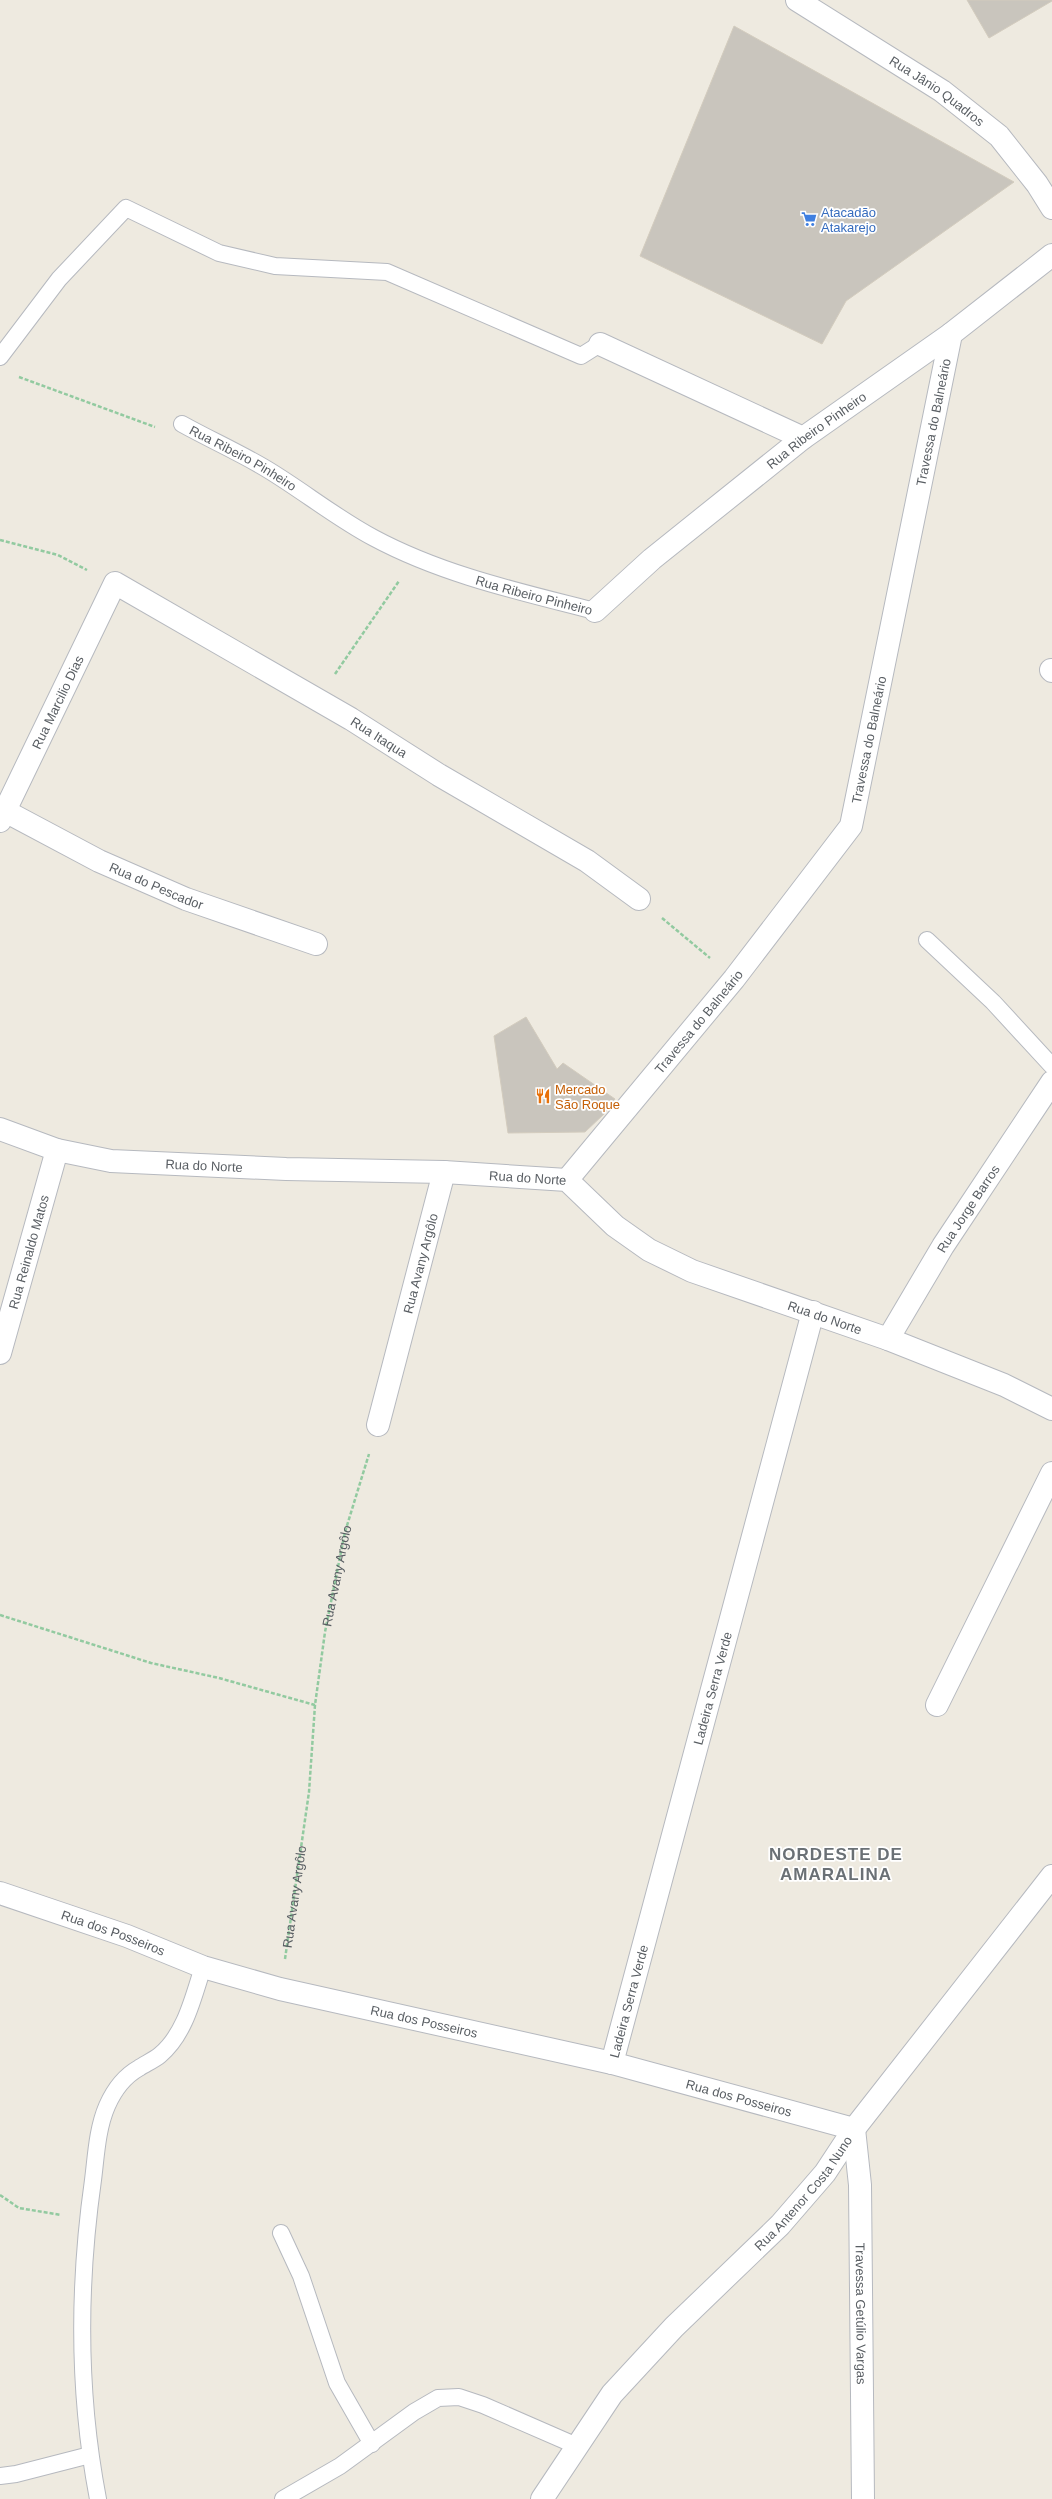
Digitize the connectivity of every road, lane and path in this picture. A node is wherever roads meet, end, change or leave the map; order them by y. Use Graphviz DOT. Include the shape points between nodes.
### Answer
graph roads {
  1 [pos="797,0"];
  2 [pos="1052,208"];
  3 [pos="1052,255"];
  4 [pos="951,334"];
  5 [pos="600,344"];
  6 [pos="0,357"];
  7 [pos="14,375"];
  8 [pos="182,424"];
  9 [pos="803,438"];
  10 [pos="0,540"];
  11 [pos="415,557"];
  12 [pos="115,584"];
  13 [pos="595,611"];
  14 [pos="317,700"];
  15 [pos="2,816"];
  16 [pos="639,898"];
  17 [pos="927,940"];
  18 [pos="316,944"];
  19 [pos="734,979"];
  20 [pos="1052,1066"];
  21 [pos="1052,1082"];
  22 [pos="0,1129"];
  23 [pos="57,1150"];
  24 [pos="444,1172"];
  25 [pos="567,1180"];
  26 [pos="813,1312"];
  27 [pos="888,1339"];
  28 [pos="0,1353"];
  29 [pos="1052,1409"];
  30 [pos="378,1425"];
  31 [pos="1052,1473"];
  32 [pos="0,1615"];
  33 [pos="315,1705"];
  34 [pos="937,1705"];
  35 [pos="1052,1876"];
  36 [pos="0,1893"];
  37 [pos="203,1967"];
  38 [pos="280,1989"];
  39 [pos="612,2063"];
  40 [pos="854,2129"];
  41 [pos="0,2195"];
  42 [pos="87,2219"];
  43 [pos="281,2233"];
  44 [pos="372,2444"];
  45 [pos="577,2446"];
  46 [pos="90,2455"];
  47 [pos="0,2476"];
  48 [pos="98,2499"];
  49 [pos="284,2499"];
  50 [pos="542,2499"];
  51 [pos="863,2499"];
  1 -- 2 [label="street, Rua Jânio Quadros" via="942,91 999,136 1037,184"];
  3 -- 4 [label="street"];
  4 -- 9 [label="street, Rua Ribeiro Pinheiro"];
  4 -- 19 [label="street, Travessa do Balneário" via="851,826"];
  5 -- 6 [label="lane" via="581,356 387,272 275,266 219,253 126,208 59,279"];
  5 -- 9 [label="street"];
  7 -- 8 [label="path" via="166,431"];
  8 -- 11 [label="lane, Rua Ribeiro Pinheiro" via="265,468 375,539"];
  9 -- 13 [label="street, Rua Ribeiro Pinheiro" via="652,559"];
  10 -- 12 [label="path" via="58,555"];
  11 -- 13 [label="lane, Rua Ribeiro Pinheiro" via="505,588"];
  11 -- 14 [label="path"];
  12 -- 14 [label="street, Rua Itaqua"];
  12 -- 15 [label="street, Rua Marcilio Dias"];
  14 -- 16 [label="street, Rua Itaqua" via="587,861"];
  15 -- 18 [label="street, Rua do Pescador" via="186,899"];
  16 -- 19 [label="path"];
  17 -- 20 [label="lane" via="993,1002"];
  19 -- 25 [label="street, Travessa do Balneário"];
  21 -- 27 [label="street, Rua Jorge Barros" via="947,1240"];
  22 -- 23 [label="street, Rua do Norte"];
  23 -- 24 [label="street, Rua do Norte" via="111,1161 286,1169"];
  23 -- 28 [label="street, Rua Reinaldo Matos"];
  24 -- 25 [label="street, Rua do Norte"];
  24 -- 30 [label="street, Rua Avany Argôlo"];
  25 -- 26 [label="street, Rua do Norte" via="615,1226 649,1250 692,1271"];
  26 -- 27 [label="street, Rua do Norte"];
  26 -- 39 [label="street, Ladeira Serra Verde"];
  27 -- 29 [label="street, Rua do Norte" via="1004,1385"];
  30 -- 33 [label="path, Rua Avany Argôlo" via="345,1532 325,1632"];
  31 -- 34 [label="street"];
  32 -- 33 [label="path" via="151,1663 219,1678"];
  33 -- 38 [label="path, Rua Avany Argôlo" via="309,1792"];
  35 -- 40 [label="street, Rua Antenor Costa Nuno"];
  36 -- 37 [label="street, Rua dos Posseiros" via="127,1936"];
  37 -- 38 [label="street, Rua dos Posseiros"];
  37 -- 42 [label="lane" via="182,2028 160,2055 134,2070 119,2084 106,2107 97,2146"];
  38 -- 39 [label="street, Rua dos Posseiros"];
  39 -- 40 [label="street, Rua dos Posseiros"];
  40 -- 45 [label="street, Rua Antenor Costa Nuno" via="825,2173 780,2225 674,2327 612,2394"];
  40 -- 51 [label="street, Travessa Getúlio Vargas" via="860,2186"];
  41 -- 42 [label="path" via="19,2208"];
  42 -- 46 [label="lane" via="82,2379"];
  43 -- 44 [label="lane" via="301,2276 337,2383"];
  44 -- 45 [label="lane" via="414,2412 438,2398 459,2396"];
  44 -- 49 [label="lane"];
  45 -- 50 [label="street, Rua Antenor Costa Nuno"];
  46 -- 47 [label="lane"];
  46 -- 48 [label="lane"];
}
